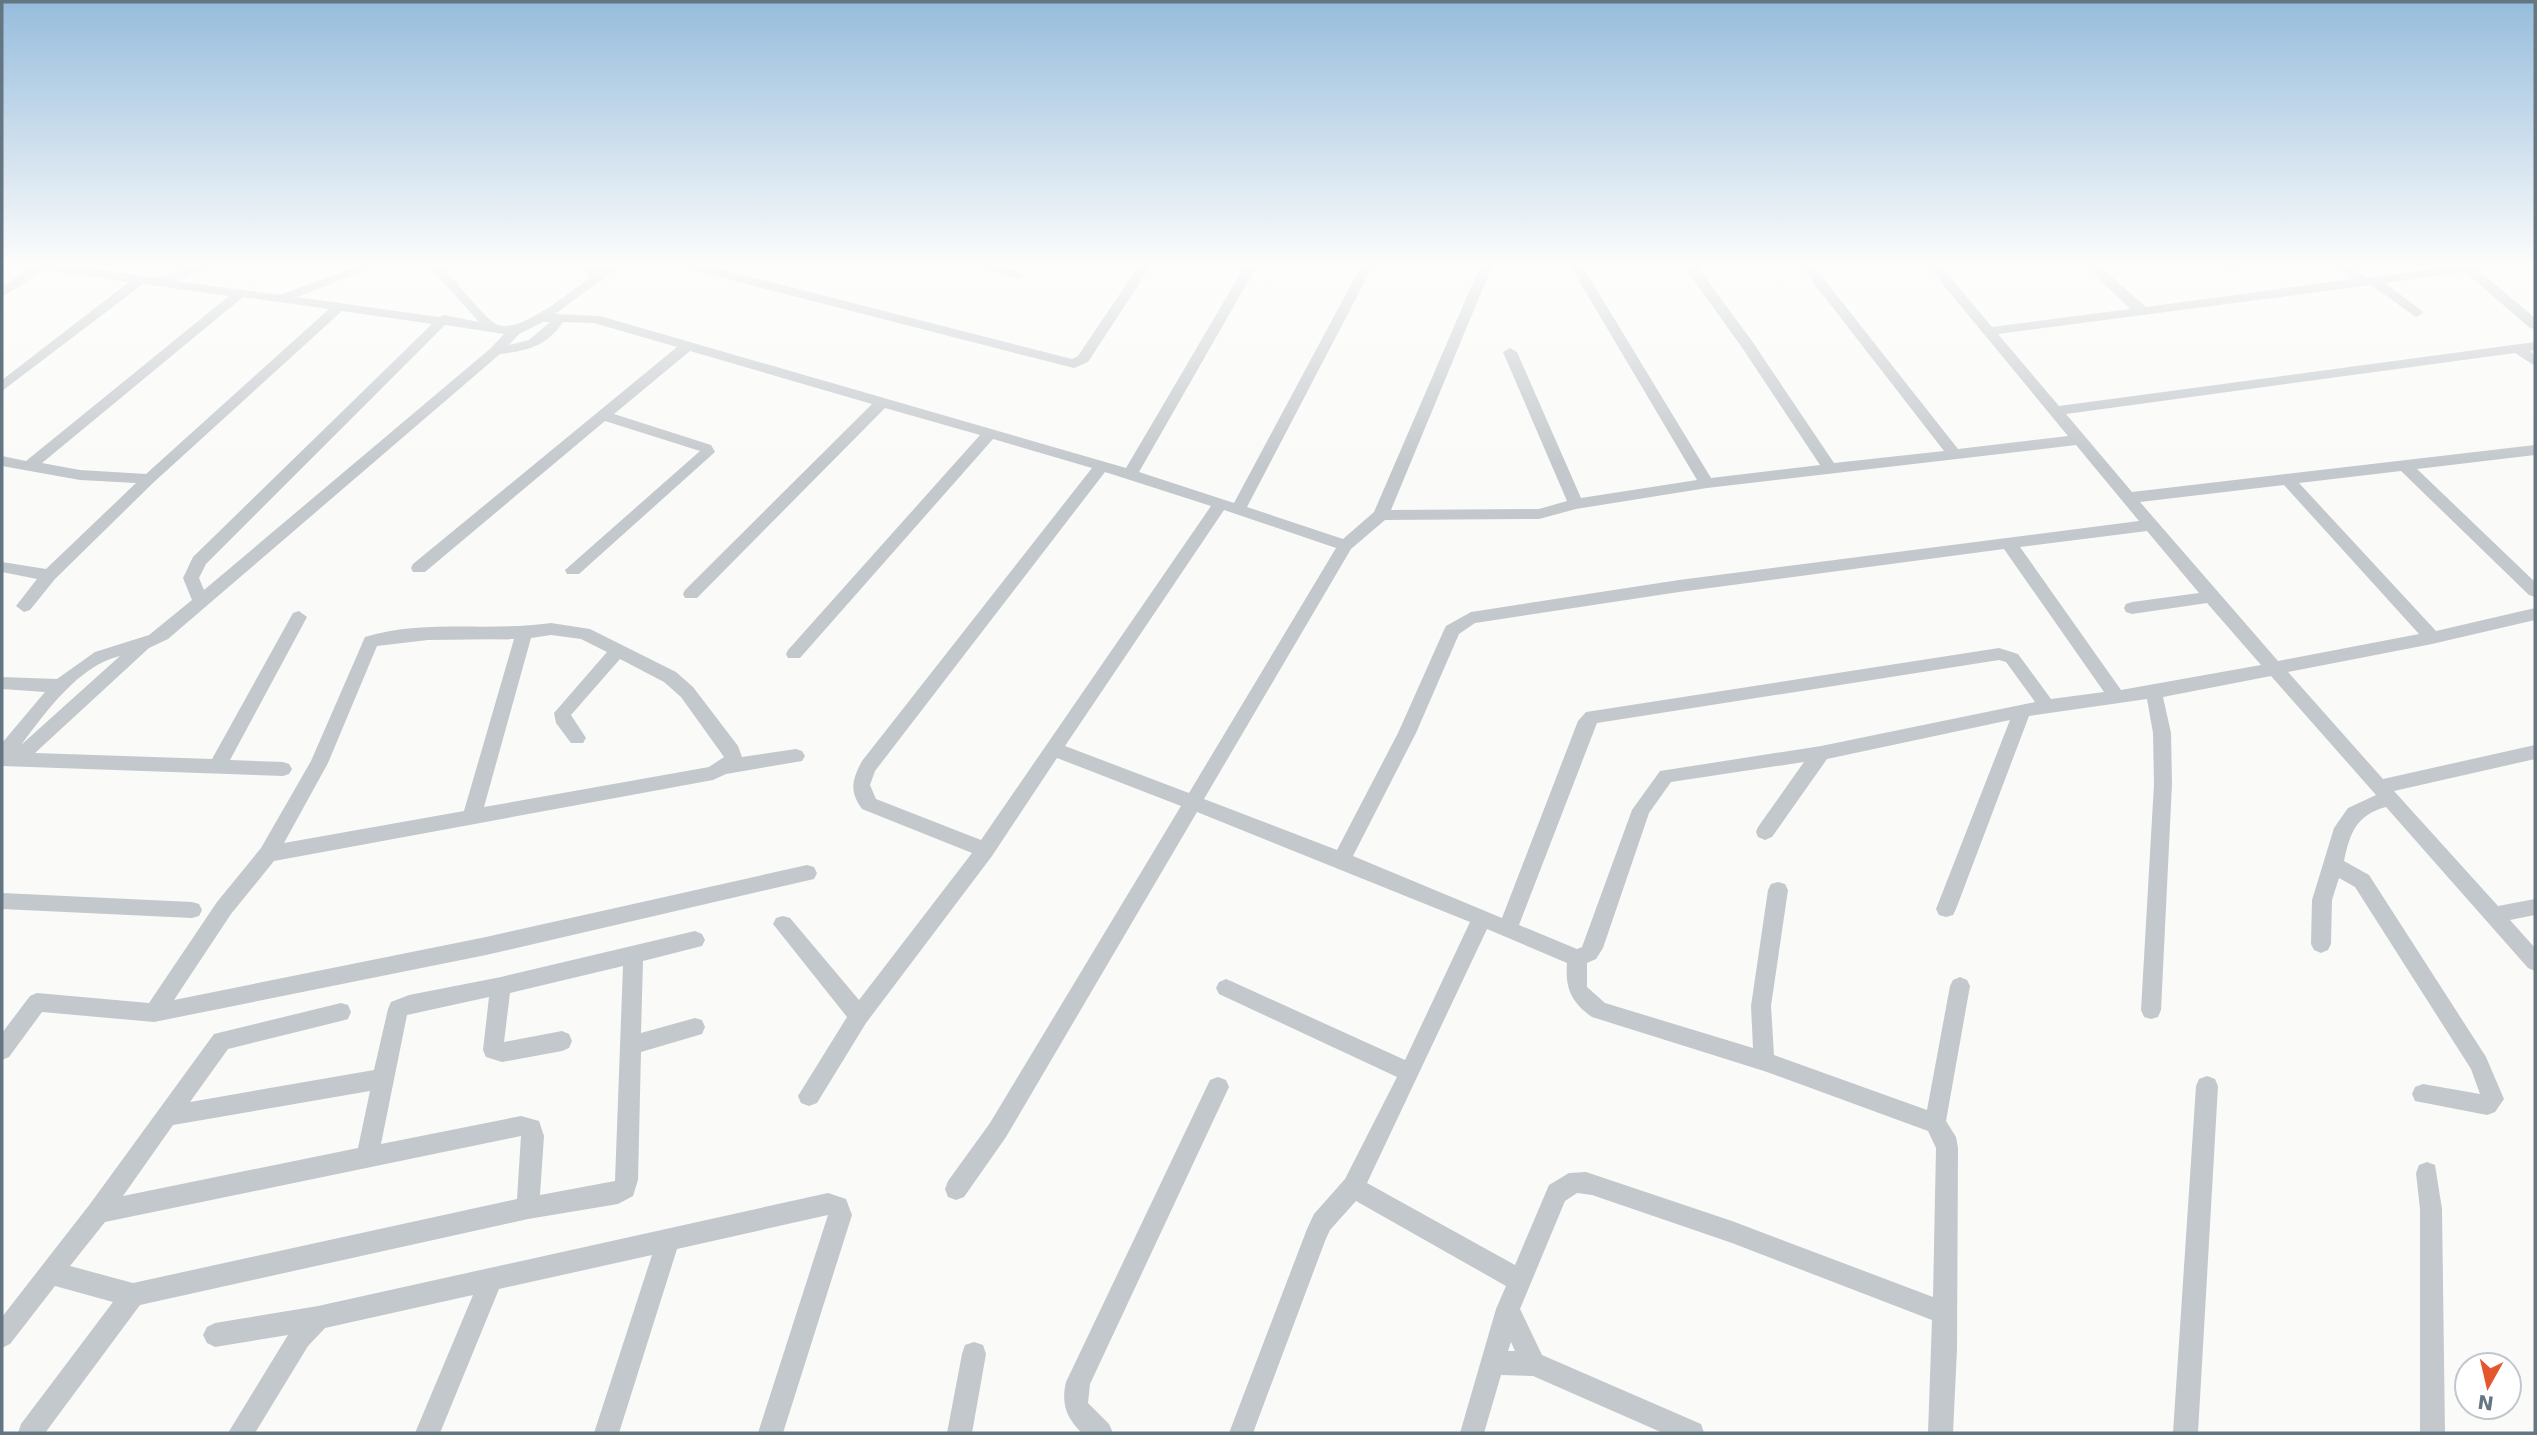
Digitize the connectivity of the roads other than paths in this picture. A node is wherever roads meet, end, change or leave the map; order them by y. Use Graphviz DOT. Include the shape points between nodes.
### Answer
graph roads {
  1 [pos="74,331"];
  2 [pos="194,331"];
  3 [pos="313,331"];
  4 [pos="432,331"];
  5 [pos="514,331"];
  6 [pos="549,331"];
  7 [pos="636,331"];
  8 [pos="943,331"];
  9 [pos="1102,331"];
  10 [pos="1213,331"];
  11 [pos="1333,331"];
  12 [pos="1457,331"];
  13 [pos="1615,331"];
  14 [pos="1737,331"];
  15 [pos="1858,331"];
  16 [pos="1991,331"];
  17 [pos="687,346"];
  18 [pos="2535,346"];
  19 [pos="2518,348"];
  20 [pos="496,351"];
  21 [pos="1510,352"];
  22 [pos="2535,362"];
  23 [pos="2,387"];
  24 [pos="881,403"];
  25 [pos="2055,411"];
  26 [pos="606,416"];
  27 [pos="988,435"];
  28 [pos="2078,440"];
  29 [pos="2535,450"];
  30 [pos="2519,452"];
  31 [pos="1954,454"];
  32 [pos="2,461"];
  33 [pos="2535,465"];
  34 [pos="29,466"];
  35 [pos="1101,466"];
  36 [pos="2405,466"];
  37 [pos="1829,467"];
  38 [pos="1130,474"];
  39 [pos="149,479"];
  40 [pos="2289,481"];
  41 [pos="1707,483"];
  42 [pos="2128,498"];
  43 [pos="1220,504"];
  44 [pos="1576,504"];
  45 [pos="1238,510"];
  46 [pos="1381,515"];
  47 [pos="2150,525"];
  48 [pos="2009,544"];
  49 [pos="1345,545"];
  50 [pos="2,567"];
  51 [pos="419,568"];
  52 [pos="573,570"];
  53 [pos="50,575"];
  54 [pos="2535,590"];
  55 [pos="691,594"];
  56 [pos="2211,597"];
  57 [pos="200,600"];
  58 [pos="24,606"];
  59 [pos="2132,608"];
  60 [pos="2535,614"];
  61 [pos="299,617"];
  62 [pos="524,633"];
  63 [pos="2432,638"];
  64 [pos="142,646"];
  65 [pos="619,649"];
  66 [pos="794,654"];
  67 [pos="2273,668"];
  68 [pos="2,683"];
  69 [pos="58,686"];
  70 [pos="2153,692"];
  71 [pos="2115,695"];
  72 [pos="2047,706"];
  73 [pos="2022,712"];
  74 [pos="577,738"];
  75 [pos="1053,749"];
  76 [pos="2535,752"];
  77 [pos="1821,753"];
  78 [pos="796,756"];
  79 [pos="6,759"];
  80 [pos="217,767"];
  81 [pos="725,767"];
  82 [pos="283,769"];
  83 [pos="2384,793"];
  84 [pos="1192,802"];
  85 [pos="472,816"];
  86 [pos="1765,832"];
  87 [pos="985,850"];
  88 [pos="268,854"];
  89 [pos="1342,860"];
  90 [pos="2334,865"];
  91 [pos="807,873"];
  92 [pos="1778,890"];
  93 [pos="2,901"];
  94 [pos="2535,907"];
  95 [pos="1946,909"];
  96 [pos="192,910"];
  97 [pos="2494,915"];
  98 [pos="1482,918"];
  99 [pos="783,924"];
  100 [pos="1508,928"];
  101 [pos="695,940"];
  102 [pos="2321,944"];
  103 [pos="633,956"];
  104 [pos="1577,958"];
  105 [pos="2535,962"];
  106 [pos="500,986"];
  107 [pos="1960,986"];
  108 [pos="1226,988"];
  109 [pos="2151,1010"];
  110 [pos="341,1012"];
  111 [pos="154,1013"];
  112 [pos="859,1016"];
  113 [pos="695,1027"];
  114 [pos="562,1041"];
  115 [pos="631,1045"];
  116 [pos="2,1050"];
  117 [pos="1763,1061"];
  118 [pos="1409,1072"];
  119 [pos="382,1079"];
  120 [pos="2207,1086"];
  121 [pos="1218,1087"];
  122 [pos="2423,1094"];
  123 [pos="808,1096"];
  124 [pos="167,1116"];
  125 [pos="1935,1123"];
  126 [pos="367,1156"];
  127 [pos="2427,1173"];
  128 [pos="1353,1187"];
  129 [pos="956,1189"];
  130 [pos="528,1208"];
  131 [pos="98,1212"];
  132 [pos="669,1239"];
  133 [pos="51,1273"];
  134 [pos="491,1279"];
  135 [pos="1521,1281"];
  136 [pos="133,1295"];
  137 [pos="1508,1309"];
  138 [pos="1944,1313"];
  139 [pos="318,1318"];
  140 [pos="215,1335"];
  141 [pos="2,1336"];
  142 [pos="974,1354"];
  143 [pos="1493,1363"];
  144 [pos="1533,1364"];
  145 [pos="30,1433"];
  146 [pos="241,1433"];
  147 [pos="428,1433"];
  148 [pos="607,1433"];
  149 [pos="771,1433"];
  150 [pos="958,1433"];
  151 [pos="1100,1433"];
  152 [pos="1241,1433"];
  153 [pos="1472,1433"];
  154 [pos="1692,1433"];
  155 [pos="1941,1433"];
  156 [pos="2185,1433"];
  157 [pos="2433,1433"];
  1 -- 23 [label="street"];
  2 -- 34 [label="street"];
  3 -- 39 [label="street"];
  4 -- 57 [label="street" via="199,561 191,578"];
  5 -- 20 [label="street"];
  6 -- 20 [label="street" via="531,345"];
  7 -- 17 [label="street"];
  8 -- 9 [label="street" via="1074,365"];
  10 -- 38 [label="street"];
  11 -- 45 [label="street"];
  12 -- 46 [label="street"];
  13 -- 41 [label="street"];
  14 -- 37 [label="street"];
  15 -- 31 [label="street"];
  16 -- 25 [label="street"];
  17 -- 24 [label="street"];
  17 -- 26 [label="street"];
  18 -- 19 [label="street"];
  19 -- 22 [label="street"];
  19 -- 25 [label="street"];
  20 -- 57 [label="street"];
  21 -- 44 [label="street"];
  24 -- 27 [label="street"];
  24 -- 55 [label="street"];
  25 -- 28 [label="street"];
  26 -- 51 [label="street"];
  26 -- 52 [label="street" via="708,452"];
  27 -- 35 [label="street"];
  27 -- 66 [label="street"];
  28 -- 31 [label="street"];
  28 -- 42 [label="street"];
  29 -- 30 [label="street"];
  30 -- 33 [label="street"];
  30 -- 36 [label="street"];
  31 -- 37 [label="street"];
  32 -- 34 [label="street"];
  34 -- 39 [label="street"];
  35 -- 38 [label="street"];
  35 -- 87 [label="street" via="860,781 861,794 869,804"];
  36 -- 40 [label="street"];
  36 -- 54 [label="street"];
  37 -- 41 [label="street"];
  38 -- 43 [label="street"];
  39 -- 53 [label="street"];
  40 -- 42 [label="street"];
  40 -- 63 [label="street"];
  41 -- 44 [label="street"];
  42 -- 47 [label="street"];
  43 -- 45 [label="street"];
  43 -- 75 [label="street"];
  44 -- 46 [label="street" via="1523,515"];
  45 -- 49 [label="street"];
  46 -- 49 [label="street"];
  47 -- 48 [label="street"];
  47 -- 56 [label="street"];
  48 -- 71 [label="street"];
  48 -- 89 [label="street" via="1679,586 1491,614 1461,623 1452,630 1407,733"];
  49 -- 84 [label="street"];
  50 -- 53 [label="street"];
  53 -- 58 [label="street"];
  56 -- 59 [label="street"];
  56 -- 67 [label="street"];
  57 -- 64 [label="street" via="162,635"];
  60 -- 63 [label="street"];
  61 -- 80 [label="street"];
  62 -- 65 [label="street" via="574,630"];
  62 -- 85 [label="street"];
  62 -- 88 [label="street" via="428,634 371,641 319,763"];
  63 -- 67 [label="street"];
  64 -- 69 [label="street" via="104,654"];
  64 -- 79 [label="street"];
  65 -- 74 [label="street" via="564,713 562,718"];
  65 -- 81 [label="street" via="670,677 687,692 732,751 733,760"];
  67 -- 70 [label="street"];
  67 -- 83 [label="street"];
  68 -- 69 [label="street"];
  69 -- 79 [label="street"];
  70 -- 71 [label="street"];
  70 -- 109 [label="street" via="2163,730"];
  71 -- 72 [label="street"];
  72 -- 73 [label="street"];
  72 -- 100 [label="street" via="2012,658 1999,654 1592,716"];
  73 -- 77 [label="street"];
  73 -- 95 [label="street"];
  75 -- 84 [label="street"];
  75 -- 87 [label="street"];
  76 -- 83 [label="street"];
  77 -- 86 [label="street"];
  77 -- 104 [label="street" via="1666,776 1641,810 1593,948"];
  78 -- 81 [label="street"];
  79 -- 80 [label="street"];
  80 -- 82 [label="street"];
  81 -- 85 [label="street" via="713,773"];
  83 -- 90 [label="street" via="2378,802 2348,817"];
  83 -- 97 [label="street"];
  84 -- 89 [label="street"];
  84 -- 129 [label="street" via="1047,1050"];
  85 -- 88 [label="street"];
  87 -- 112 [label="street"];
  88 -- 111 [label="street" via="224,908"];
  89 -- 98 [label="street"];
  90 -- 102 [label="street" via="2322,900"];
  90 -- 122 [label="street" via="2362,881 2479,1064 2493,1099 2487,1105 2475,1105"];
  91 -- 111 [label="street" via="486,946"];
  92 -- 117 [label="street" via="1761,1006"];
  93 -- 96 [label="street"];
  94 -- 97 [label="street"];
  97 -- 105 [label="street"];
  98 -- 100 [label="street"];
  98 -- 118 [label="street"];
  99 -- 112 [label="street"];
  100 -- 104 [label="street"];
  101 -- 103 [label="street"];
  103 -- 106 [label="street"];
  103 -- 115 [label="street"];
  104 -- 117 [label="street" via="1578,993 1599,1010"];
  106 -- 114 [label="street" via="493,1050"];
  106 -- 119 [label="street" via="398,1009"];
  107 -- 125 [label="street"];
  108 -- 118 [label="street"];
  110 -- 124 [label="street" via="221,1041"];
  111 -- 116 [label="street" via="37,1002"];
  112 -- 123 [label="street"];
  113 -- 115 [label="street"];
  115 -- 130 [label="street" via="625,1188"];
  117 -- 125 [label="street"];
  118 -- 128 [label="street"];
  119 -- 124 [label="street"];
  119 -- 126 [label="street"];
  120 -- 156 [label="street"];
  121 -- 151 [label="street" via="1078,1382 1073,1398 1077,1411"];
  124 -- 131 [label="street"];
  125 -- 138 [label="street" via="1947,1148"];
  126 -- 130 [label="street" via="521,1126 531,1128"];
  126 -- 131 [label="street"];
  127 -- 157 [label="street"];
  128 -- 135 [label="street"];
  128 -- 152 [label="street" via="1322,1222 1315,1237"];
  130 -- 136 [label="street"];
  131 -- 133 [label="street"];
  132 -- 134 [label="street"];
  132 -- 148 [label="street"];
  132 -- 149 [label="street" via="828,1204 838,1207 841,1215 836,1232"];
  133 -- 136 [label="street"];
  133 -- 141 [label="street"];
  134 -- 139 [label="street"];
  134 -- 147 [label="street"];
  135 -- 137 [label="street"];
  135 -- 138 [label="street" via="1557,1193 1568,1183 1579,1181 1732,1232"];
  136 -- 145 [label="street"];
  137 -- 143 [label="street"];
  137 -- 144 [label="street"];
  138 -- 155 [label="street"];
  139 -- 140 [label="street"];
  139 -- 146 [label="street" via="300,1338"];
  142 -- 150 [label="street"];
  143 -- 144 [label="street"];
  143 -- 153 [label="street"];
  144 -- 154 [label="street"];
}
